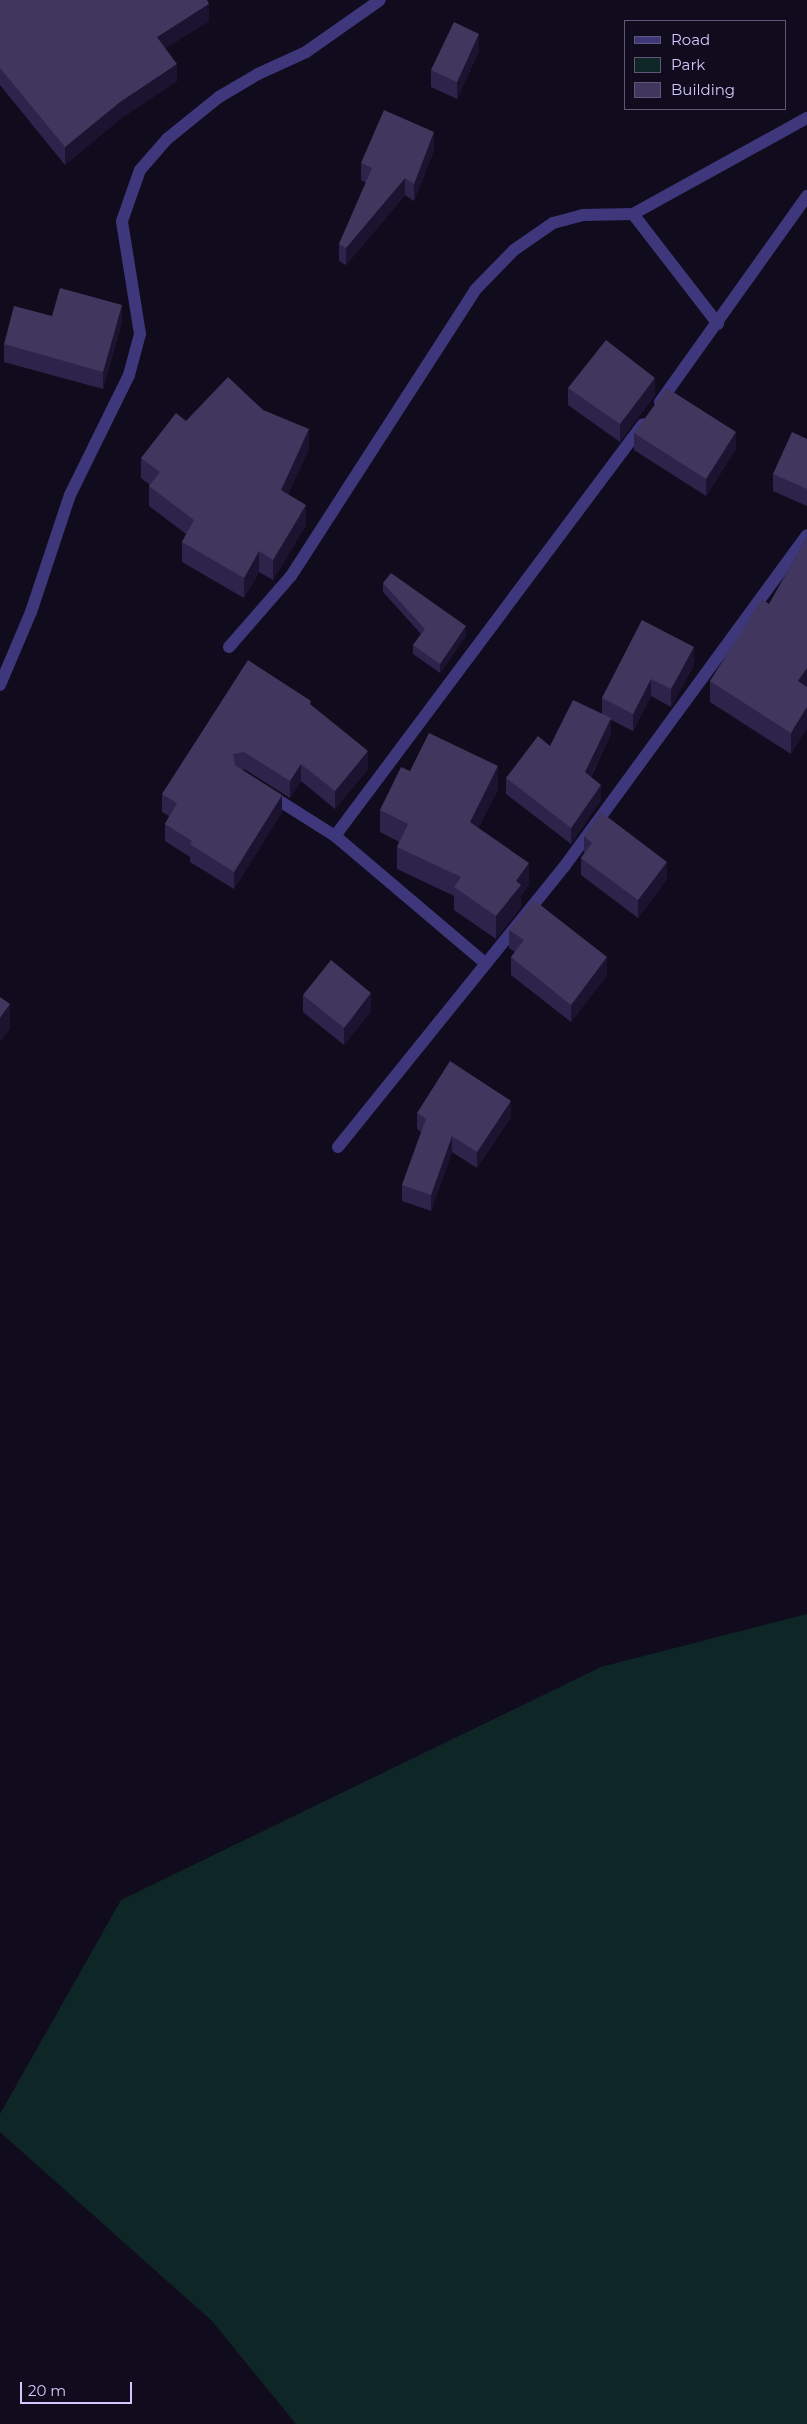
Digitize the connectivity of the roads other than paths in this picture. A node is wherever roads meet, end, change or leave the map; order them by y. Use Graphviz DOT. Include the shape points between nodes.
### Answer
graph roads {
  1 [pos="380,0"];
  2 [pos="807,118"];
  3 [pos="807,196"];
  4 [pos="632,214"];
  5 [pos="718,324"];
  6 [pos="807,535"];
  7 [pos="229,648"];
  8 [pos="0,685"];
  9 [pos="256,786"];
  10 [pos="335,836"];
  11 [pos="485,963"];
  12 [pos="338,1147"];
  1 -- 8 [label="street" via="306,52 219,97 167,139 140,170 122,221 140,334 128,375 70,495 31,612"];
  2 -- 4 [label="street"];
  3 -- 5 [label="street"];
  4 -- 5 [label="street"];
  4 -- 7 [label="street" via="583,215 553,224 514,250 475,290 291,576"];
  5 -- 10 [label="street"];
  6 -- 11 [label="street" via="564,867"];
  9 -- 10 [label="street"];
  10 -- 11 [label="street"];
  11 -- 12 [label="street"];
}
